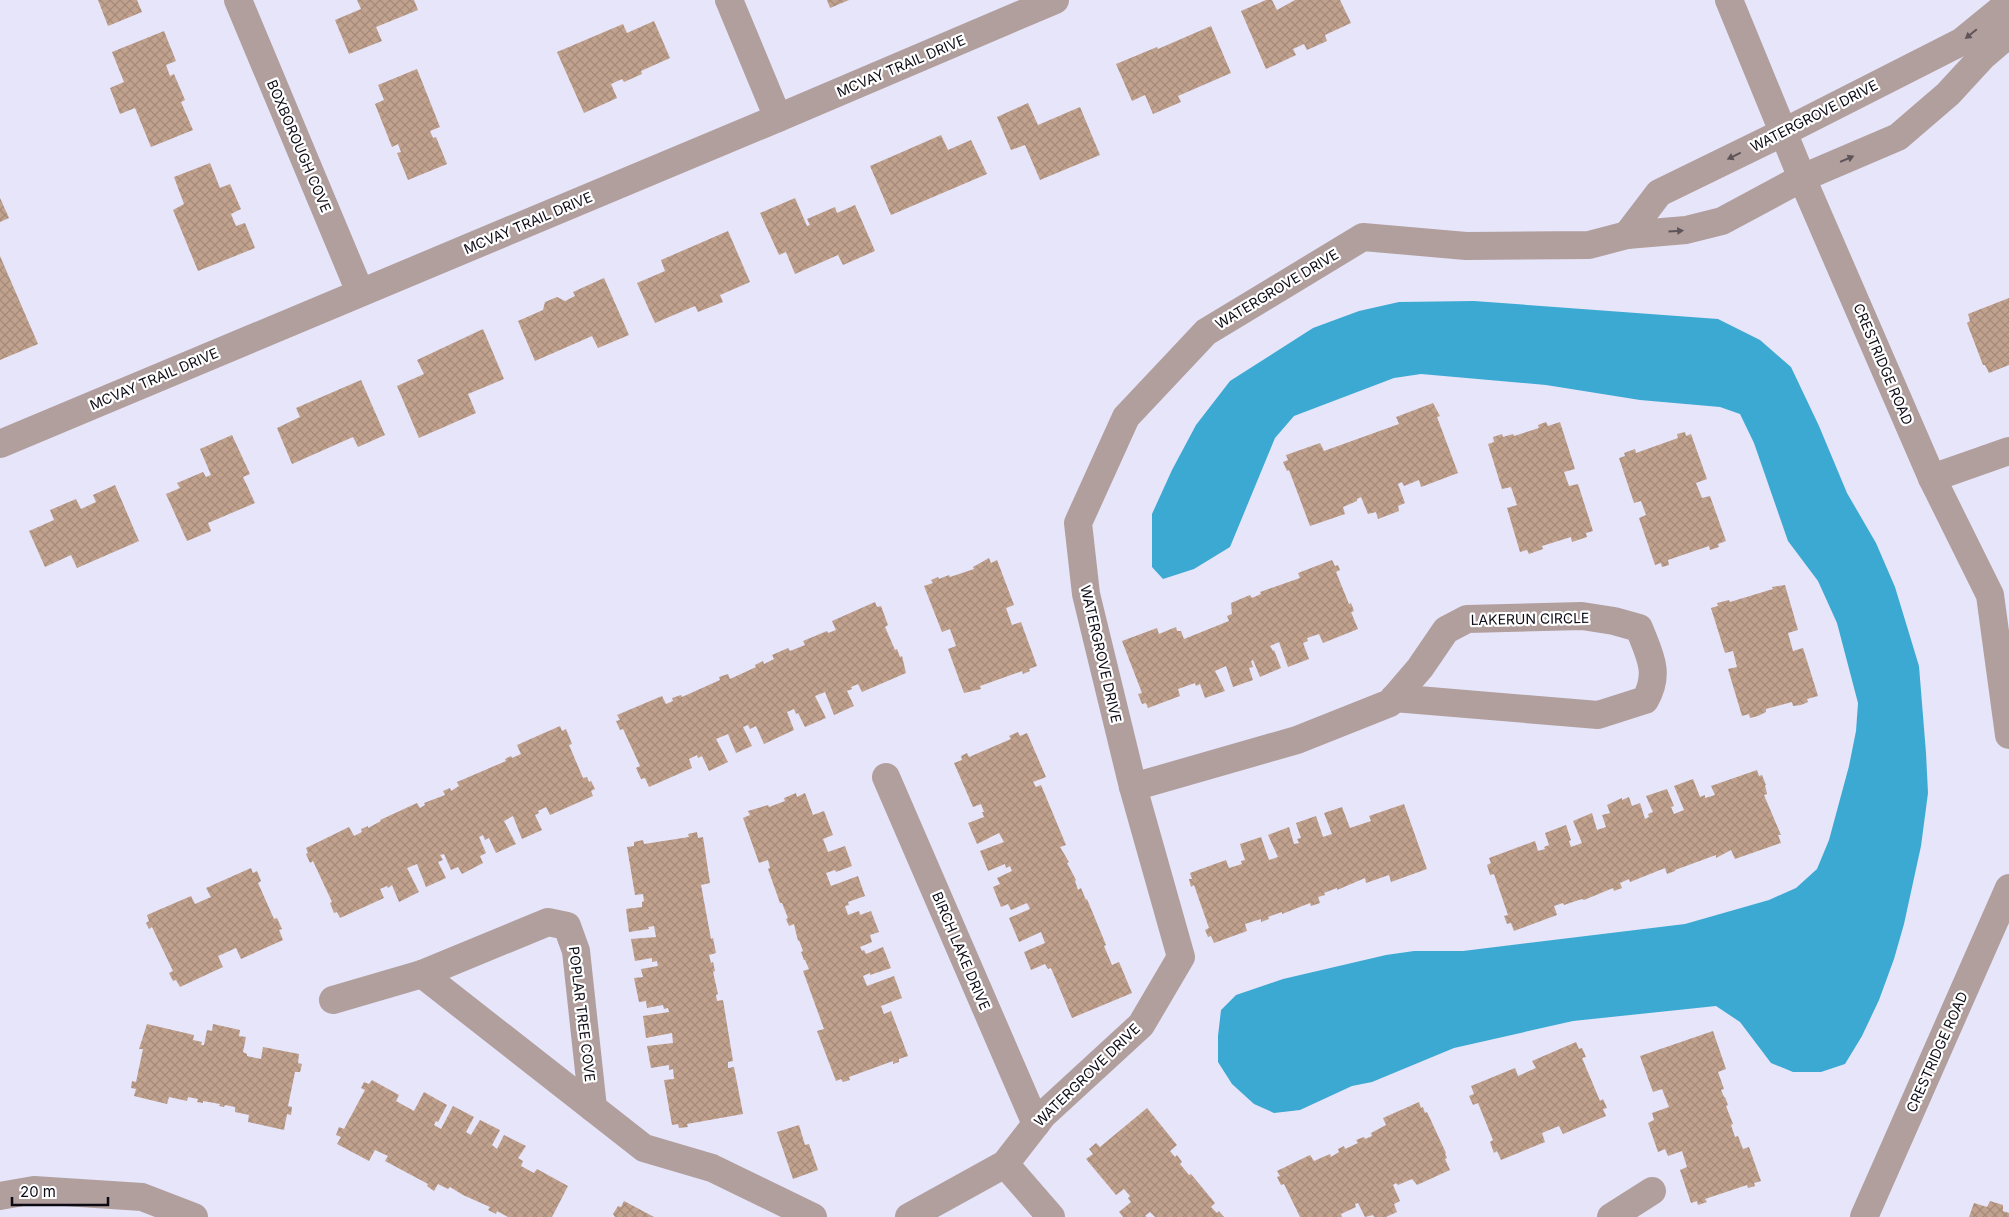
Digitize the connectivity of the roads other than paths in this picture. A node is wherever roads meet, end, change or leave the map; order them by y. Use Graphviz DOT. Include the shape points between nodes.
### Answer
graph roads {
  1 [pos="238,0"];
  2 [pos="729,0"];
  3 [pos="1055,0"];
  4 [pos="1729,0"];
  5 [pos="2009,3"];
  6 [pos="2009,34"];
  7 [pos="778,118"];
  8 [pos="1784,132"];
  9 [pos="1802,178"];
  10 [pos="1627,234"];
  11 [pos="360,292"];
  12 [pos="0,444"];
  13 [pos="2009,451"];
  14 [pos="1932,478"];
  15 [pos="1394,698"];
  16 [pos="2009,735"];
  17 [pos="886,777"];
  18 [pos="1133,787"];
  19 [pos="2009,888"];
  20 [pos="422,974"];
  21 [pos="333,1000"];
  22 [pos="593,1108"];
  23 [pos="1036,1124"];
  24 [pos="1005,1164"];
  25 [pos="1652,1191"];
  26 [pos="0,1196"];
  27 [pos="194,1217"];
  28 [pos="813,1217"];
  29 [pos="909,1217"];
  30 [pos="1051,1217"];
  31 [pos="1611,1217"];
  32 [pos="1864,1217"];
  1 -- 11 [label="street, BOXBOROUGH COVE"];
  2 -- 7 [label="street"];
  3 -- 7 [label="street, MCVAY TRAIL DRIVE"];
  4 -- 8 [label="street, CRESTRIDGE ROAD"];
  5 -- 8 [label="street, WATERGROVE DRIVE, one-way" via="1961,42"];
  9 -- 6 [label="street, WATERGROVE DRIVE, one-way" via="1898,137"];
  7 -- 11 [label="street, MCVAY TRAIL DRIVE"];
  8 -- 9 [label="street, CRESTRIDGE ROAD"];
  8 -- 10 [label="street, WATERGROVE DRIVE, one-way" via="1658,193"];
  10 -- 9 [label="street, WATERGROVE DRIVE, one-way" via="1686,230 1722,221"];
  9 -- 14 [label="street, CRESTRIDGE ROAD"];
  10 -- 18 [label="street, WATERGROVE DRIVE" via="1589,245 1466,246 1363,237 1206,332 1126,418 1078,523 1086,594"];
  11 -- 12 [label="street, MCVAY TRAIL DRIVE"];
  13 -- 14 [label="street"];
  14 -- 16 [label="street, CRESTRIDGE ROAD" via="1990,595"];
  15 -- 15 [label="street, LAKERUN CIRCLE" via="1446,630 1467,619 1582,616 1614,621 1639,628 1654,671 1645,700 1598,715"];
  15 -- 18 [label="street, LAKERUN CIRCLE" via="1390,703 1297,740"];
  17 -- 23 [label="street, BIRCH LAKE DRIVE"];
  18 -- 23 [label="street, WATERGROVE DRIVE" via="1180,957 1141,1025"];
  19 -- 32 [label="street, CRESTRIDGE ROAD"];
  20 -- 21 [label="street, POPLAR TREE COVE"];
  20 -- 22 [label="street, POPLAR TREE COVE"];
  20 -- 22 [label="street, POPLAR TREE COVE" via="548,922 568,926 576,951"];
  22 -- 28 [label="street, POPLAR TREE COVE" via="644,1148 712,1168"];
  23 -- 24 [label="street, WATERGROVE DRIVE"];
  24 -- 29 [label="street, WATERGROVE DRIVE"];
  24 -- 30 [label="street"];
  25 -- 31 [label="street"];
  26 -- 27 [label="street" via="34,1190 142,1197"];
}
